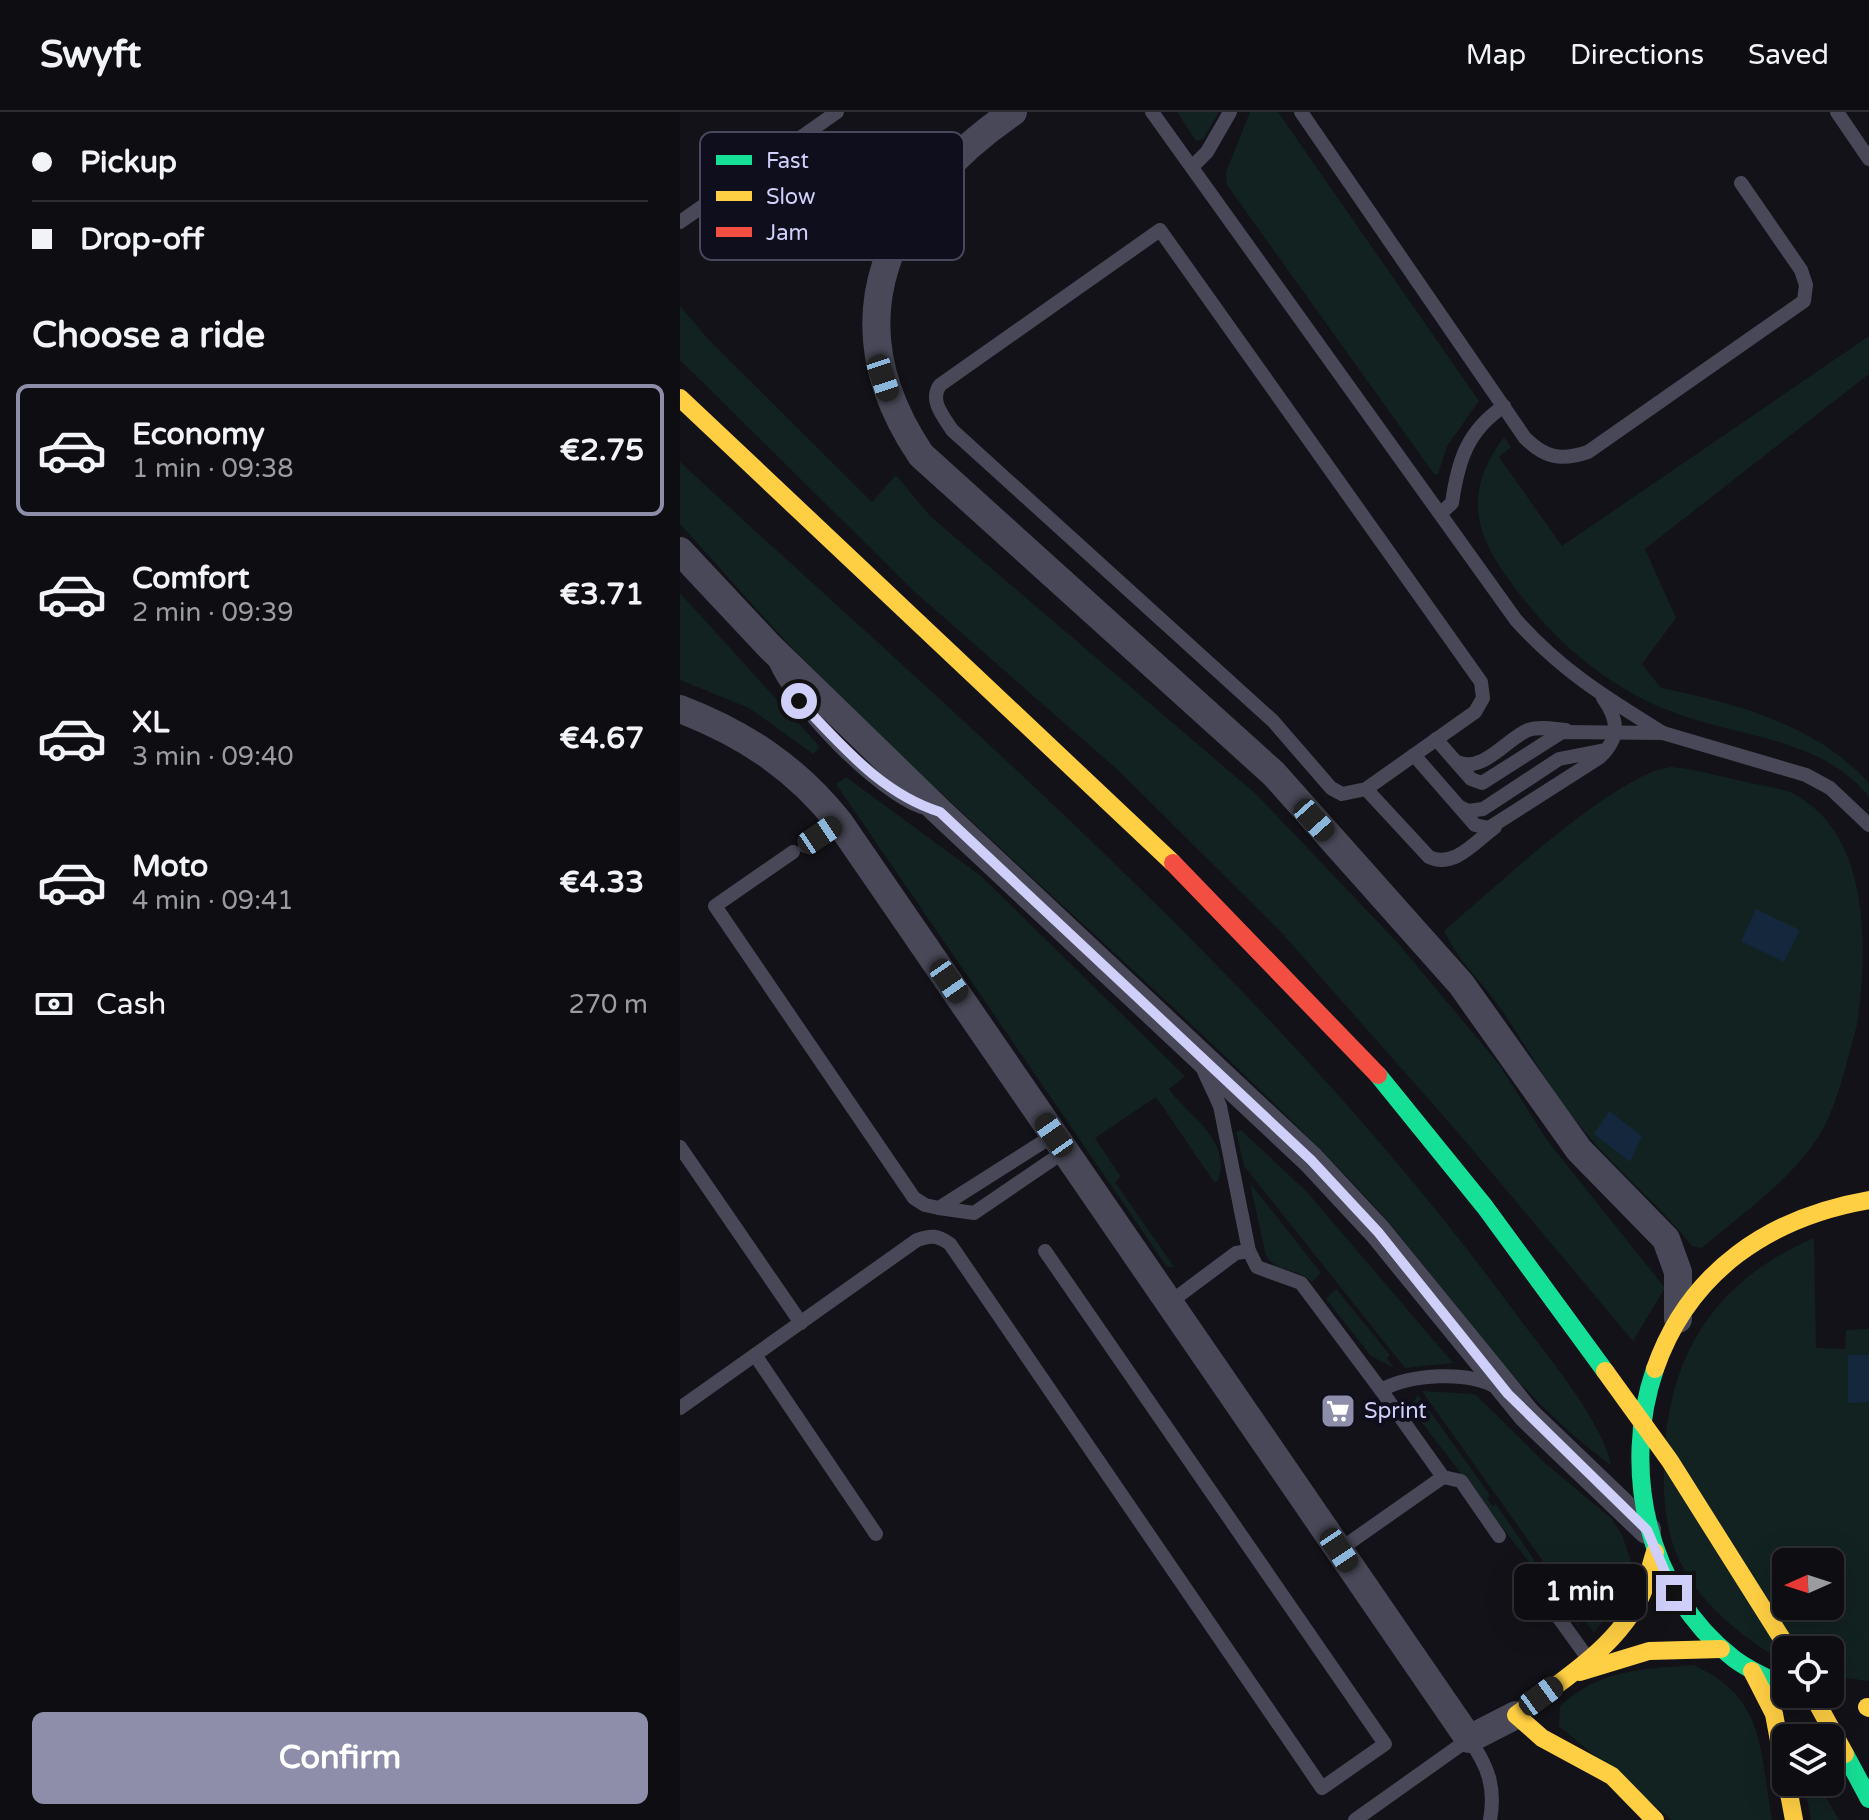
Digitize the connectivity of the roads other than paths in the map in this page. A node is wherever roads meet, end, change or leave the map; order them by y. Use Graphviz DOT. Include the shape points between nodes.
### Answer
graph roads {
  1 [pos="837,112"];
  2 [pos="1013,112"];
  3 [pos="1152,112"];
  4 [pos="1230,112"];
  5 [pos="1301,112"];
  6 [pos="1837,112"];
  7 [pos="808,132"];
  8 [pos="964,149"];
  9 [pos="1869,159"];
  10 [pos="1192,167"];
  11 [pos="1741,183"];
  12 [pos="700,208"];
  13 [pos="680,222"];
  14 [pos="888,260"];
  15 [pos="680,398"];
  16 [pos="1504,406"];
  17 [pos="1441,513"];
  18 [pos="680,551"];
  19 [pos="1601,695"];
  20 [pos="680,709"];
  21 [pos="1571,730"];
  22 [pos="1663,733"];
  23 [pos="1436,739"];
  24 [pos="1614,739"];
  25 [pos="1414,755"];
  26 [pos="1457,762"];
  27 [pos="1366,789"];
  28 [pos="1459,807"];
  29 [pos="839,822"];
  30 [pos="1497,825"];
  31 [pos="1869,825"];
  32 [pos="1193,1051"];
  33 [pos="1059,1143"];
  34 [pos="680,1147"];
  35 [pos="1869,1200"];
  36 [pos="1045,1251"];
  37 [pos="1249,1251"];
  38 [pos="1169,1303"];
  39 [pos="1678,1319"];
  40 [pos="801,1323"];
  41 [pos="755,1355"];
  42 [pos="1381,1390"];
  43 [pos="1508,1394"];
  44 [pos="680,1408"];
  45 [pos="1443,1477"];
  46 [pos="876,1534"];
  47 [pos="1499,1536"];
  48 [pos="1651,1541"];
  49 [pos="1339,1550"];
  50 [pos="1527,1574"];
  51 [pos="1780,1636"];
  52 [pos="1721,1649"];
  53 [pos="1587,1657"];
  54 [pos="1752,1671"];
  55 [pos="1566,1678"];
  56 [pos="1772,1681"];
  57 [pos="1820,1708"];
  58 [pos="1516,1715"];
  59 [pos="1469,1739"];
  60 [pos="1869,1799"];
  61 [pos="1355,1820"];
  62 [pos="1490,1820"];
  63 [pos="1655,1820"];
  64 [pos="1794,1820"];
  1 -- 7 [label="lane"];
  2 -- 8 [label="street"];
  3 -- 10 [label="lane"];
  4 -- 10 [label="lane"];
  5 -- 16 [label="lane"];
  6 -- 9 [label="lane"];
  10 -- 17 [label="lane"];
  11 -- 16 [label="lane" via="1801,270 1804,301 1795,310 1572,458 1538,452"];
  12 -- 13 [label="lane"];
  14 -- 39 [label="street" via="877,316 878,348 893,406 921,455 1274,774 1461,984 1579,1150 1666,1239 1678,1272"];
  15 -- 51 [label="main road, bridge" via="1191,881 1357,1053 1523,1255 1670,1461"];
  16 -- 17 [label="lane" via="1475,430 1461,455 1452,503"];
  17 -- 19 [label="lane" via="1516,620 1550,657"];
  18 -- 32 [label="street" via="769,646"];
  19 -- 22 [label="lane"];
  19 -- 24 [label="lane" via="1612,710"];
  20 -- 29 [label="street" via="774,756"];
  21 -- 24 [label="lane"];
  21 -- 26 [label="lane" via="1532,729 1481,762"];
  21 -- 26 [label="lane" via="1488,782 1476,783"];
  22 -- 24 [label="lane"];
  22 -- 31 [label="lane" via="1806,775 1840,796"];
  23 -- 25 [label="lane"];
  23 -- 26 [label="lane"];
  23 -- 27 [label="lane" via="1479,708 1481,682 1160,230 940,385 936,402 952,430 1273,721 1331,788 1342,794"];
  24 -- 28 [label="lane" via="1596,753 1559,759 1483,809"];
  24 -- 30 [label="lane"];
  25 -- 27 [label="lane"];
  25 -- 28 [label="lane"];
  27 -- 30 [label="lane" via="1437,861 1454,858"];
  28 -- 30 [label="lane" via="1480,828"];
  29 -- 33 [label="street"];
  29 -- 33 [label="lane" via="715,906 914,1198 939,1208"];
  32 -- 37 [label="lane" via="1220,1106"];
  32 -- 43 [label="street" via="1311,1160 1378,1232"];
  33 -- 38 [label="street"];
  34 -- 40 [label="lane"];
  35 -- 39 [label="main road" via="1804,1214 1752,1241 1715,1271"];
  36 -- 40 [label="lane" via="1385,1744 1322,1788 950,1244 930,1235 917,1240"];
  37 -- 38 [label="lane" via="1236,1253"];
  37 -- 42 [label="lane" via="1257,1267 1301,1283"];
  38 -- 49 [label="street"];
  39 -- 48 [label="main road" via="1663,1345 1643,1412 1638,1479"];
  40 -- 41 [label="lane"];
  41 -- 44 [label="lane"];
  41 -- 46 [label="lane"];
  42 -- 43 [label="lane" via="1407,1380 1450,1378 1482,1381"];
  42 -- 45 [label="lane"];
  43 -- 48 [label="street"];
  45 -- 47 [label="lane" via="1461,1481"];
  45 -- 49 [label="lane"];
  48 -- 52 [label="main road" via="1674,1593"];
  48 -- 53 [label="main road" via="1636,1604"];
  49 -- 59 [label="street"];
  50 -- 53 [label="lane"];
  52 -- 54 [label="main road"];
  52 -- 55 [label="main road" via="1648,1649"];
  53 -- 55 [label="main road"];
  54 -- 56 [label="main road"];
  54 -- 64 [label="main road" via="1774,1714"];
  55 -- 58 [label="main road"];
  57 -- 60 [label="main road, bridge"];
  58 -- 59 [label="street"];
  58 -- 63 [label="main road" via="1541,1739 1596,1765 1627,1788"];
  59 -- 61 [label="lane"];
  59 -- 62 [label="lane" via="1489,1770"];
}
